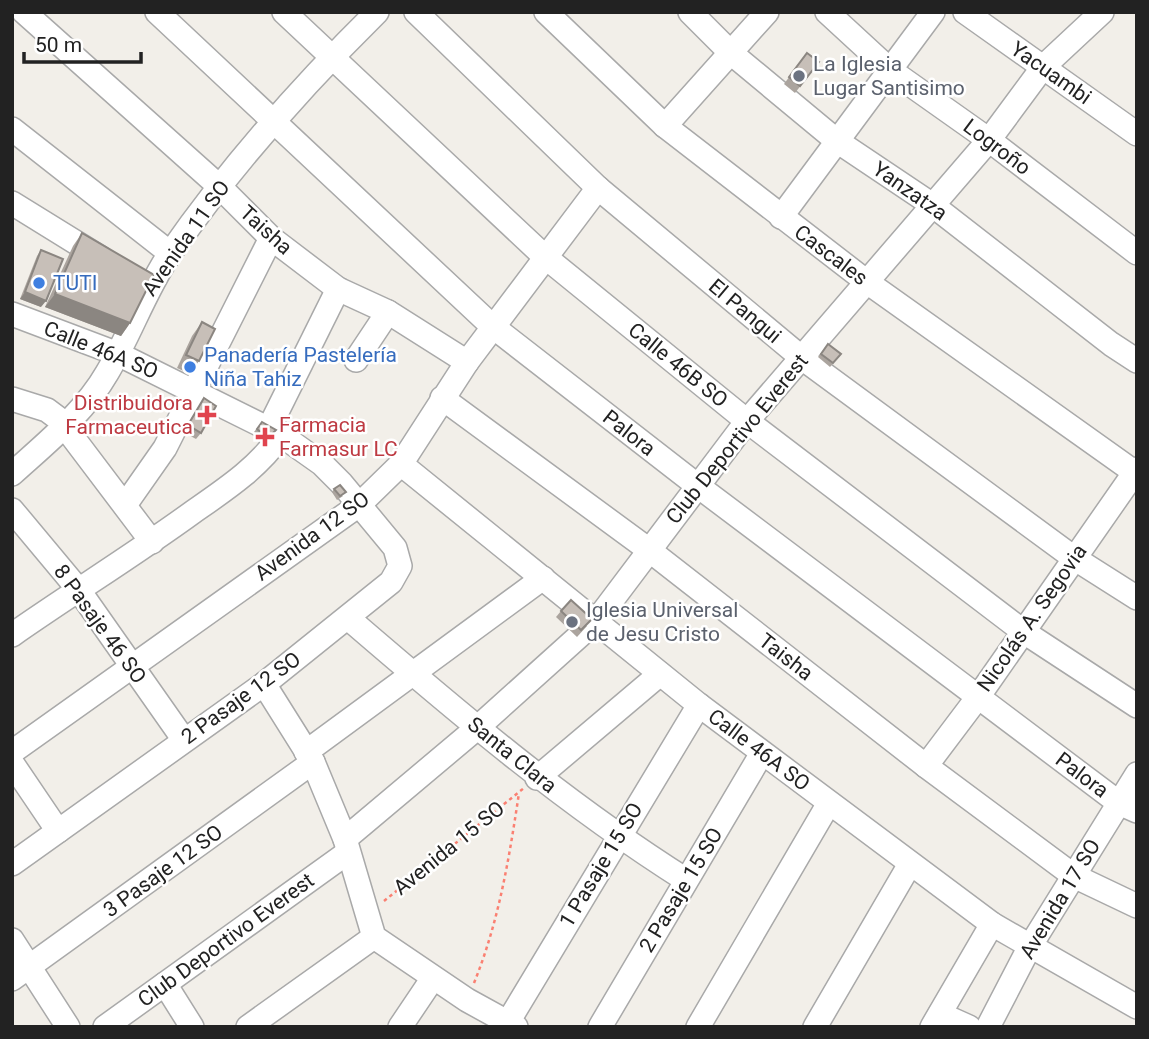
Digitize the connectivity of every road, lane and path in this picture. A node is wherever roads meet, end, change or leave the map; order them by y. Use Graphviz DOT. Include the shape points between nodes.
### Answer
graph roads {
  1 [pos="24,12"];
  2 [pos="157,12"];
  3 [pos="284,12"];
  4 [pos="377,12"];
  5 [pos="416,12"];
  6 [pos="546,12"];
  7 [pos="690,12"];
  8 [pos="767,12"];
  9 [pos="827,12"];
  10 [pos="933,12"];
  11 [pos="965,12"];
  12 [pos="1102,12"];
  13 [pos="731,53"];
  14 [pos="331,58"];
  15 [pos="1044,67"];
  16 [pos="890,70"];
  17 [pos="271,122"];
  18 [pos="665,127"];
  19 [pos="12,129"];
  20 [pos="1137,134"];
  21 [pos="989,140"];
  22 [pos="837,141"];
  23 [pos="221,188"];
  24 [pos="598,188"];
  25 [pos="12,203"];
  26 [pos="931,204"];
  27 [pos="780,217"];
  28 [pos="271,238"];
  29 [pos="170,253"];
  30 [pos="1137,253"];
  31 [pos="544,256"];
  32 [pos="867,282"];
  33 [pos="148,288"];
  34 [pos="338,289"];
  35 [pos="388,312"];
  36 [pos="12,314"];
  37 [pos="492,327"];
  38 [pos="118,354"];
  39 [pos="802,358"];
  40 [pos="356,360"];
  41 [pos="1137,361"];
  42 [pos="467,362"];
  43 [pos="193,390"];
  44 [pos="442,398"];
  45 [pos="12,399"];
  46 [pos="747,421"];
  47 [pos="65,425"];
  48 [pos="275,432"];
  49 [pos="401,464"];
  50 [pos="1136,472"];
  51 [pos="12,474"];
  52 [pos="698,486"];
  53 [pos="125,505"];
  54 [pos="359,505"];
  55 [pos="12,510"];
  56 [pos="152,542"];
  57 [pos="649,550"];
  58 [pos="1074,558"];
  59 [pos="543,578"];
  60 [pos="78,589"];
  61 [pos="1137,598"];
  62 [pos="348,618"];
  63 [pos="597,620"];
  64 [pos="1024,632"];
  65 [pos="12,635"];
  66 [pos="130,665"];
  67 [pos="412,673"];
  68 [pos="660,674"];
  69 [pos="264,684"];
  70 [pos="978,697"];
  71 [pos="699,705"];
  72 [pos="1137,706"];
  73 [pos="477,728"];
  74 [pos="184,740"];
  75 [pos="12,752"];
  76 [pos="762,753"];
  77 [pos="309,757"];
  78 [pos="12,763"];
  79 [pos="926,766"];
  80 [pos="1137,774"];
  81 [pos="528,785"];
  82 [pos="829,803"];
  83 [pos="1128,807"];
  84 [pos="58,831"];
  85 [pos="618,837"];
  86 [pos="346,846"];
  87 [pos="12,864"];
  88 [pos="910,864"];
  89 [pos="1074,876"];
  90 [pos="686,880"];
  91 [pos="1137,906"];
  92 [pos="992,924"];
  93 [pos="370,926"];
  94 [pos="12,940"];
  95 [pos="1029,948"];
  96 [pos="21,973"];
  97 [pos="433,978"];
  98 [pos="165,984"];
  99 [pos="467,1000"];
  100 [pos="1137,1007"];
  101 [pos="936,1020"];
  102 [pos="510,1025"];
  103 [pos="68,1027"];
  104 [pos="105,1027"];
  105 [pos="192,1027"];
  106 [pos="248,1027"];
  107 [pos="400,1027"];
  108 [pos="600,1027"];
  109 [pos="698,1027"];
  110 [pos="815,1027"];
  111 [pos="969,1027"];
  112 [pos="988,1027"];
  1 -- 23 [label="street, Taisha"];
  2 -- 17 [label="street, Palora"];
  3 -- 14 [label="street, Calle 46B SO"];
  4 -- 14 [label="street, Avenida 11 SO"];
  5 -- 24 [label="street, El Pangui"];
  6 -- 18 [label="street, Cascales"];
  7 -- 13 [label="street, Yanzatza"];
  8 -- 13 [label="street"];
  9 -- 16 [label="street, Logroño"];
  10 -- 16 [label="street"];
  11 -- 15 [label="street, Yacuambi"];
  12 -- 15 [label="street, Club Deportivo Everest"];
  13 -- 18 [label="street"];
  13 -- 22 [label="street, Yanzatza"];
  14 -- 17 [label="street, Avenida 11 SO"];
  14 -- 31 [label="street, Calle 46B SO"];
  15 -- 20 [label="street, Yacuambi"];
  15 -- 21 [label="street, Club Deportivo Everest"];
  16 -- 21 [label="street, Logroño"];
  16 -- 22 [label="street"];
  17 -- 23 [label="street, Avenida 11 SO"];
  17 -- 37 [label="street, Palora"];
  18 -- 27 [label="street, Cascales"];
  19 -- 29 [label="street"];
  21 -- 26 [label="street, Club Deportivo Everest"];
  21 -- 30 [label="street, Logroño"];
  22 -- 26 [label="street, Yanzatza"];
  22 -- 27 [label="street"];
  23 -- 28 [label="street, Taisha"];
  23 -- 29 [label="street, Avenida 11 SO"];
  24 -- 31 [label="street, Avenida 12 SO"];
  24 -- 39 [label="street, El Pangui"];
  25 -- 33 [label="street"];
  26 -- 32 [label="street, Club Deportivo Everest"];
  26 -- 41 [label="street, Yanzatza"];
  27 -- 32 [label="street, Cascales"];
  28 -- 34 [label="street, Taisha"];
  28 -- 43 [label="street"];
  29 -- 33 [label="street, Avenida 11 SO"];
  31 -- 37 [label="street, Avenida 12 SO"];
  31 -- 46 [label="street, Calle 46B SO"];
  32 -- 39 [label="street, Club Deportivo Everest"];
  32 -- 50 [label="street, Cascales"];
  33 -- 38 [label="street, Avenida 11 SO"];
  34 -- 35 [label="street, Taisha"];
  34 -- 48 [label="street"];
  35 -- 40 [label="street"];
  35 -- 42 [label="street, Taisha"];
  36 -- 38 [label="street, Calle 46A SO"];
  37 -- 42 [label="street, Avenida 12 SO"];
  37 -- 52 [label="street, Palora"];
  38 -- 43 [label="street, Calle 46A SO"];
  38 -- 47 [label="street, Avenida 11 SO" via="106,376"];
  39 -- 46 [label="street, Club Deportivo Everest"];
  39 -- 58 [label="street, El Pangui"];
  42 -- 44 [label="street, Avenida 12 SO"];
  43 -- 48 [label="street, Calle 46A SO"];
  43 -- 53 [label="street" via="165,448"];
  44 -- 49 [label="street, Avenida 12 SO"];
  44 -- 57 [label="street, Taisha"];
  45 -- 47 [label="street" via="47,410"];
  46 -- 52 [label="street, Club Deportivo Everest"];
  46 -- 64 [label="street, Calle 46B SO"];
  47 -- 51 [label="street, Avenida 11 SO"];
  47 -- 53 [label="street"];
  48 -- 54 [label="street, Calle 46A SO" via="321,464"];
  48 -- 56 [label="street" via="265,458"];
  49 -- 54 [label="street, Avenida 12 SO"];
  49 -- 59 [label="street, Calle 46A SO"];
  50 -- 58 [label="street, Nicolás A. Segovia"];
  52 -- 57 [label="street, Club Deportivo Everest"];
  52 -- 70 [label="street, Palora"];
  53 -- 56 [label="street"];
  54 -- 62 [label="street, 2 Pasaje 12 SO" via="395,548 400,565 391,582"];
  54 -- 66 [label="street, Avenida 12 SO"];
  55 -- 60 [label="street, 8 Pasaje 46 SO"];
  56 -- 60 [label="street"];
  57 -- 63 [label="street, Club Deportivo Everest"];
  57 -- 79 [label="street, Taisha"];
  58 -- 61 [label="street, El Pangui"];
  58 -- 64 [label="street, Nicolás A. Segovia"];
  59 -- 63 [label="street, Calle 46A SO"];
  59 -- 67 [label="street, 3 Pasaje 12 SO"];
  60 -- 65 [label="street"];
  60 -- 66 [label="street, 8 Pasaje 46 SO"];
  62 -- 67 [label="street, Santa Clara"];
  62 -- 69 [label="street, 2 Pasaje 12 SO"];
  63 -- 68 [label="street, Calle 46A SO"];
  63 -- 73 [label="street, Club Deportivo Everest"];
  64 -- 70 [label="street, Nicolás A. Segovia"];
  64 -- 72 [label="street, Calle 46B SO"];
  66 -- 74 [label="street, 8 Pasaje 46 SO"];
  66 -- 75 [label="street, Avenida 12 SO"];
  67 -- 73 [label="street, Santa Clara"];
  67 -- 77 [label="street, 3 Pasaje 12 SO"];
  68 -- 71 [label="street, Calle 46A SO"];
  68 -- 81 [label="street"];
  69 -- 74 [label="street, 2 Pasaje 12 SO"];
  69 -- 77 [label="street"];
  70 -- 79 [label="street, Nicolás A. Segovia"];
  70 -- 83 [label="street, Palora"];
  71 -- 76 [label="street, Calle 46A SO"];
  71 -- 85 [label="street, 1 Pasaje 15 SO"];
  73 -- 81 [label="street, Santa Clara"];
  73 -- 86 [label="street, Club Deportivo Everest"];
  74 -- 84 [label="street, 2 Pasaje 12 SO"];
  76 -- 82 [label="street, Calle 46A SO"];
  76 -- 90 [label="street, 2 Pasaje 15 SO"];
  77 -- 86 [label="street"];
  77 -- 96 [label="street, 3 Pasaje 12 SO"];
  78 -- 84 [label="street"];
  79 -- 89 [label="street, Taisha"];
  80 -- 83 [label="street, Avenida 17 SO"];
  81 -- 85 [label="street, Santa Clara"];
  81 -- 93 [label="path, Avenida 15 SO"];
  81 -- 99 [label="path" via="491,941"];
  82 -- 88 [label="street, Calle 46A SO"];
  82 -- 109 [label="street"];
  83 -- 89 [label="street, Avenida 17 SO"];
  84 -- 87 [label="street, 2 Pasaje 12 SO"];
  85 -- 90 [label="street, Santa Clara"];
  85 -- 102 [label="street, 1 Pasaje 15 SO"];
  86 -- 93 [label="street"];
  86 -- 98 [label="street, Club Deportivo Everest"];
  88 -- 92 [label="street, Calle 46A SO"];
  88 -- 110 [label="street"];
  89 -- 91 [label="street, Taisha"];
  89 -- 95 [label="street, Avenida 17 SO"];
  90 -- 108 [label="street, 2 Pasaje 15 SO"];
  92 -- 95 [label="street, Calle 46A SO"];
  92 -- 101 [label="street"];
  93 -- 97 [label="street"];
  93 -- 106 [label="street"];
  94 -- 96 [label="street"];
  95 -- 100 [label="street, Calle 46A SO"];
  95 -- 112 [label="street, Avenida 17 SO"];
  96 -- 103 [label="street"];
  97 -- 99 [label="street"];
  97 -- 107 [label="street"];
  98 -- 104 [label="street, Club Deportivo Everest"];
  98 -- 105 [label="street"];
  99 -- 102 [label="street"];
  101 -- 111 [label="street"];
}
